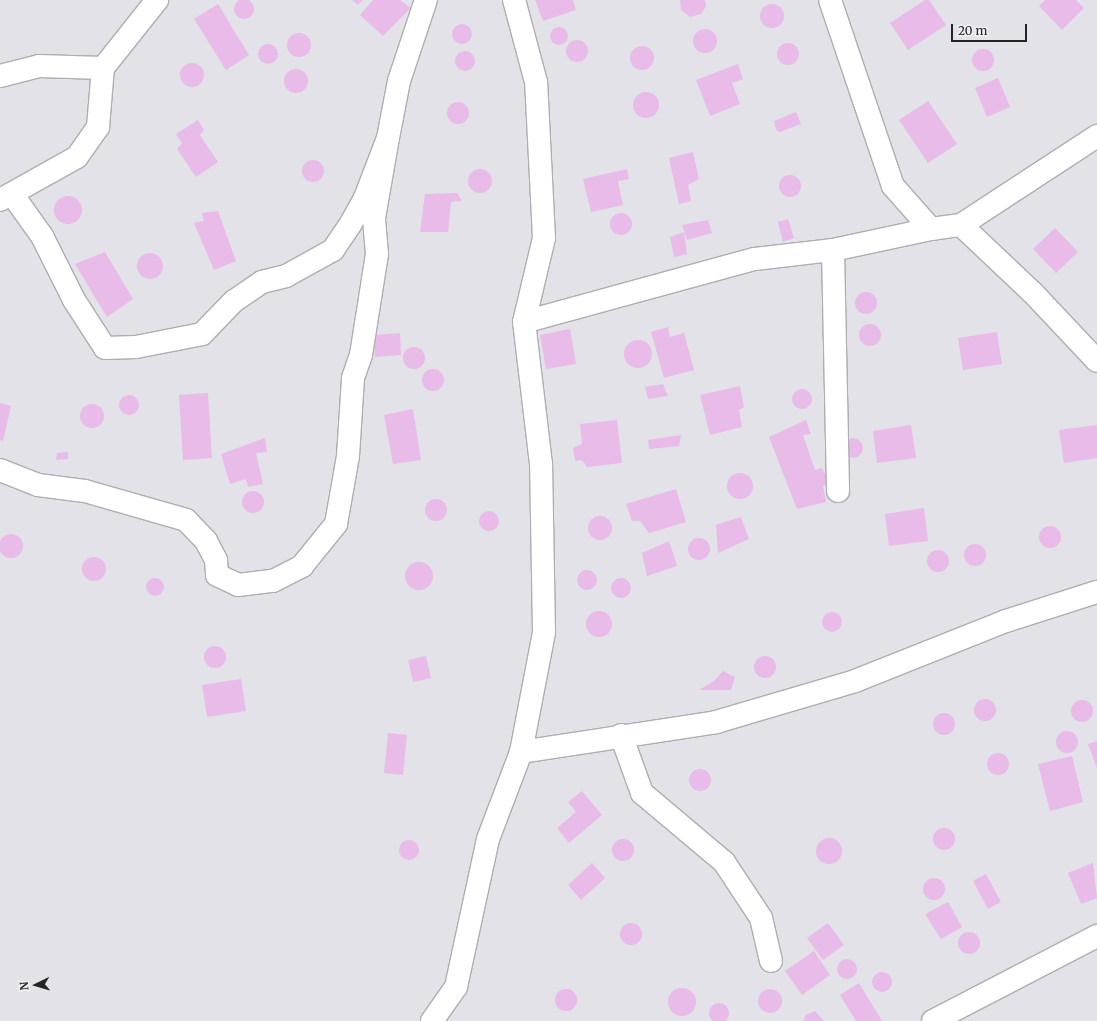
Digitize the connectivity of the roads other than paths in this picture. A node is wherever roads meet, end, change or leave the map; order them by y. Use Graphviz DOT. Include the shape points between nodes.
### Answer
graph roads {
  1 [pos="157,0"];
  2 [pos="426,0"];
  3 [pos="514,0"];
  4 [pos="830,0"];
  5 [pos="104,68"];
  6 [pos="0,76"];
  7 [pos="1097,136"];
  8 [pos="388,138"];
  9 [pos="6,197"];
  10 [pos="961,225"];
  11 [pos="931,229"];
  12 [pos="833,250"];
  13 [pos="524,322"];
  14 [pos="1097,361"];
  15 [pos="0,470"];
  16 [pos="838,491"];
  17 [pos="1097,592"];
  18 [pos="621,735"];
  19 [pos="520,752"];
  20 [pos="1096,937"];
  21 [pos="771,961"];
  22 [pos="430,1021"];
  23 [pos="934,1021"];
  1 -- 5 [label="street"];
  2 -- 8 [label="street" via="399,81"];
  3 -- 13 [label="street" via="536,82 544,238"];
  4 -- 11 [label="street" via="894,186"];
  5 -- 6 [label="street" via="39,66"];
  5 -- 9 [label="street" via="98,127 77,157"];
  7 -- 10 [label="street"];
  8 -- 9 [label="street" via="366,198 333,250 286,276 262,282 234,301 202,334 136,347 105,348 74,300 42,236"];
  8 -- 15 [label="street" via="374,218 378,254 361,355 353,378 348,456 336,524 302,566 273,581 238,585 217,575 216,560 206,540 186,520 85,491 38,485"];
  10 -- 11 [label="street"];
  10 -- 14 [label="street" via="1033,293"];
  11 -- 12 [label="street"];
  12 -- 13 [label="street" via="755,259"];
  12 -- 16 [label="street"];
  13 -- 19 [label="street" via="541,464 544,632"];
  17 -- 18 [label="street" via="1006,621 831,689 716,722"];
  18 -- 19 [label="street" via="607,741"];
  18 -- 21 [label="street" via="642,793 724,862 761,918"];
  19 -- 22 [label="street" via="488,839 456,986"];
  20 -- 23 [label="street"];
}
